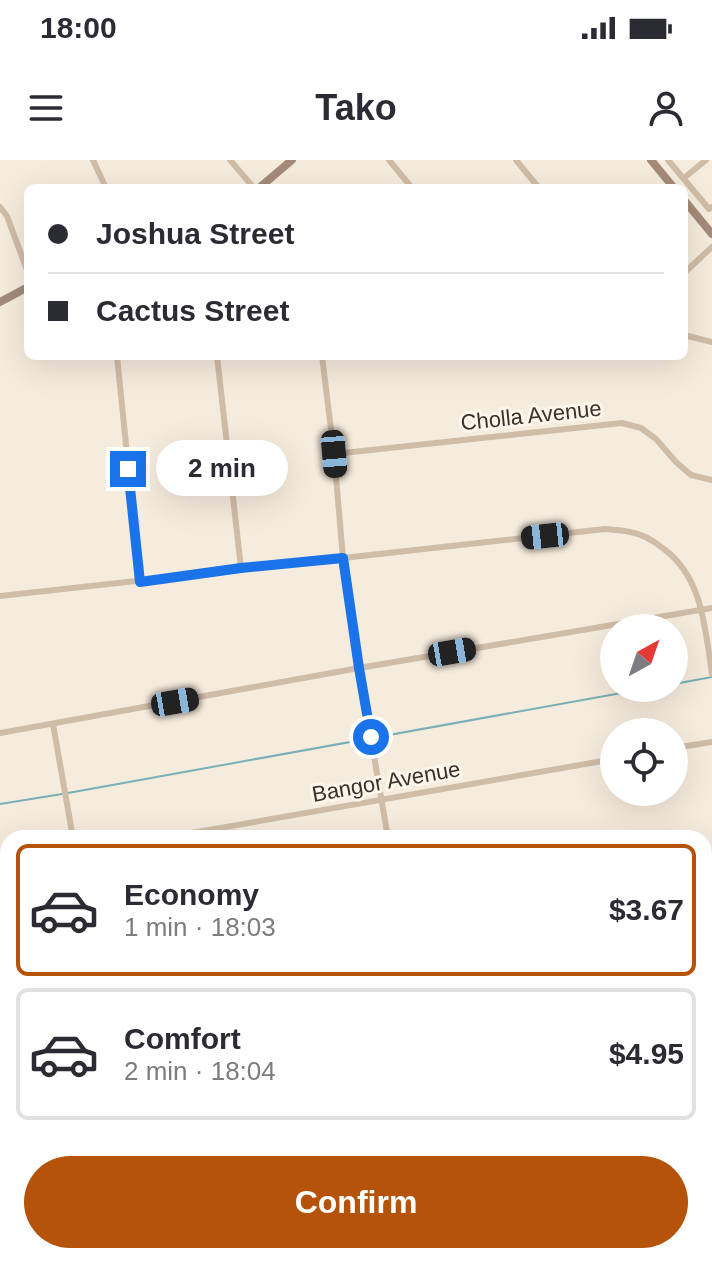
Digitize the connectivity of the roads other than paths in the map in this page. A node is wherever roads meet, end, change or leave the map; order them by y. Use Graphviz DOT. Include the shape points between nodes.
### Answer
graph roads {
  1 [pos="93,160"];
  2 [pos="230,160"];
  3 [pos="292,160"];
  4 [pos="389,160"];
  5 [pos="516,160"];
  6 [pos="651,160"];
  7 [pos="668,160"];
  8 [pos="706,160"];
  9 [pos="684,178"];
  10 [pos="104,184"];
  11 [pos="252,184"];
  12 [pos="261,184"];
  13 [pos="409,184"];
  14 [pos="536,184"];
  15 [pos="671,184"];
  16 [pos="688,205"];
  17 [pos="0,207"];
  18 [pos="712,207"];
  19 [pos="712,234"];
  20 [pos="712,247"];
  21 [pos="24,262"];
  22 [pos="688,269"];
  23 [pos="24,289"];
  24 [pos="0,302"];
  25 [pos="688,336"];
  26 [pos="712,342"];
  27 [pos="117,360"];
  28 [pos="217,360"];
  29 [pos="322,360"];
  30 [pos="334,454"];
  31 [pos="712,480"];
  32 [pos="343,558"];
  33 [pos="241,568"];
  34 [pos="140,582"];
  35 [pos="0,596"];
  36 [pos="712,608"];
  37 [pos="702,610"];
  38 [pos="359,668"];
  39 [pos="712,674"];
  40 [pos="53,724"];
  41 [pos="0,733"];
  42 [pos="712,742"];
  43 [pos="688,746"];
  44 [pos="600,761"];
  45 [pos="381,800"];
  46 [pos="72,830"];
  47 [pos="209,830"];
  48 [pos="387,830"];
  1 -- 10 [label="street"];
  2 -- 11 [label="street"];
  3 -- 12 [label="street"];
  4 -- 13 [label="street"];
  5 -- 14 [label="street"];
  6 -- 15 [label="street"];
  7 -- 9 [label="street"];
  8 -- 9 [label="street"];
  9 -- 18 [label="street"];
  16 -- 19 [label="street"];
  17 -- 21 [label="street"];
  20 -- 22 [label="street"];
  23 -- 24 [label="street"];
  25 -- 26 [label="street"];
  27 -- 34 [label="street"];
  28 -- 33 [label="street"];
  29 -- 30 [label="street"];
  30 -- 31 [label="street, Cholla Avenue" via="622,423 656,439 691,475"];
  30 -- 32 [label="street"];
  32 -- 33 [label="street"];
  32 -- 37 [label="street" via="605,529 632,532 673,556 691,578"];
  32 -- 38 [label="street"];
  33 -- 34 [label="street"];
  34 -- 35 [label="street"];
  36 -- 37 [label="street"];
  37 -- 38 [label="street"];
  37 -- 39 [label="street"];
  38 -- 40 [label="street"];
  38 -- 45 [label="street"];
  40 -- 41 [label="street"];
  40 -- 46 [label="street"];
  42 -- 43 [label="street"];
  44 -- 45 [label="street, Bangor Avenue"];
  45 -- 47 [label="street, Bangor Avenue"];
  45 -- 48 [label="street"];
}
